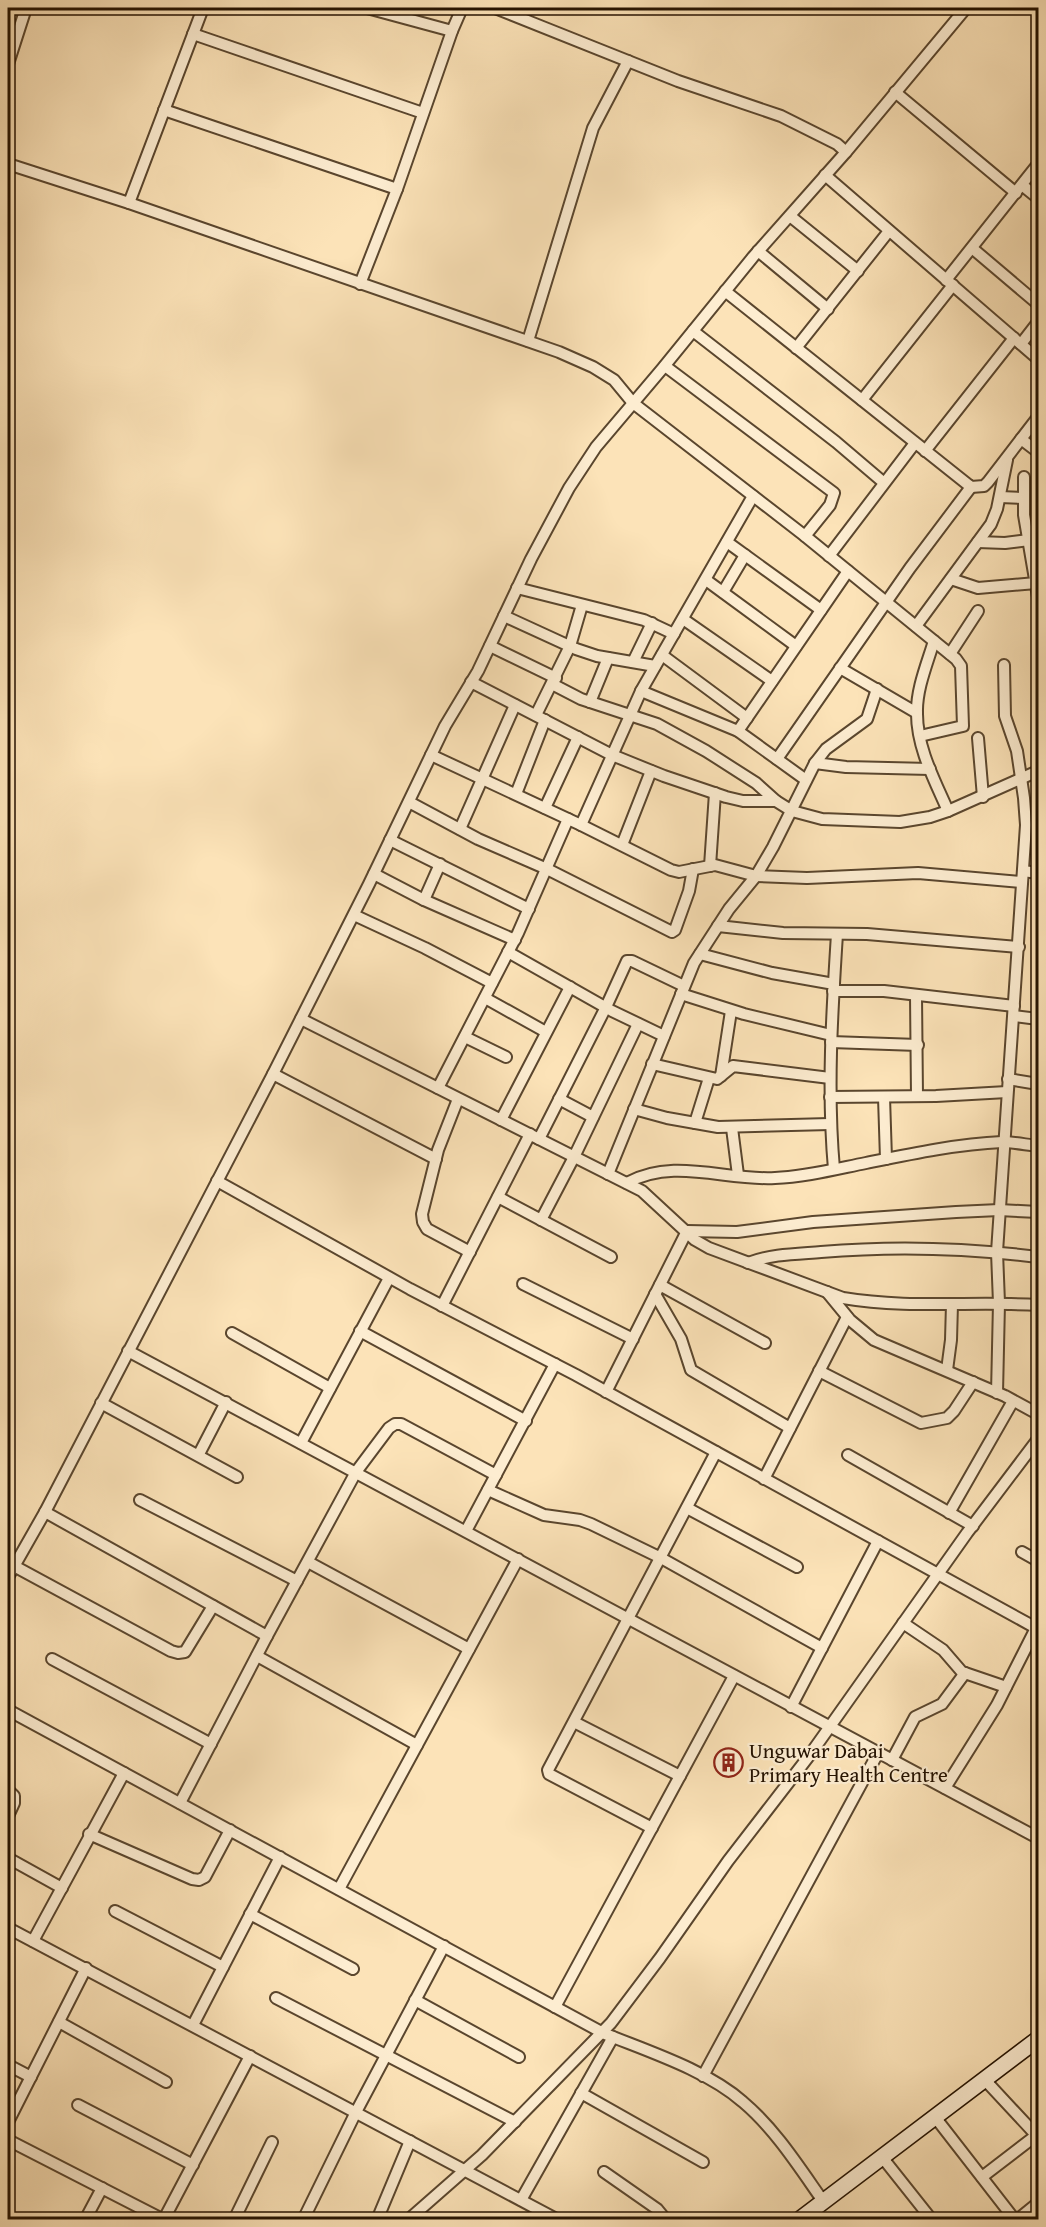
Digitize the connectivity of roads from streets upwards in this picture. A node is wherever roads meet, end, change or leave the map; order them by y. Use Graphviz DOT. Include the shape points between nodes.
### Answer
graph roads {
  1 [pos="26,8"];
  2 [pos="202,8"];
  3 [pos="367,8"];
  4 [pos="462,8"];
  5 [pos="495,8"];
  6 [pos="966,8"];
  7 [pos="382,10"];
  8 [pos="452,31"];
  9 [pos="193,34"];
  10 [pos="628,61"];
  11 [pos="8,64"];
  12 [pos="896,92"];
  13 [pos="164,110"];
  14 [pos="423,113"];
  15 [pos="846,152"];
  16 [pos="8,164"];
  17 [pos="1038,164"];
  18 [pos="825,175"];
  19 [pos="397,189"];
  20 [pos="1019,189"];
  21 [pos="1038,198"];
  22 [pos="129,203"];
  23 [pos="790,216"];
  24 [pos="889,231"];
  25 [pos="972,248"];
  26 [pos="758,251"];
  27 [pos="858,271"];
  28 [pos="950,283"];
  29 [pos="360,284"];
  30 [pos="725,291"];
  31 [pos="1038,304"];
  32 [pos="828,309"];
  33 [pos="1038,322"];
  34 [pos="693,331"];
  35 [pos="528,341"];
  36 [pos="1017,341"];
  37 [pos="796,348"];
  38 [pos="1038,359"];
  39 [pos="665,366"];
  40 [pos="862,400"];
  41 [pos="633,403"];
  42 [pos="1038,417"];
  43 [pos="1021,439"];
  44 [pos="915,443"];
  45 [pos="925,451"];
  46 [pos="1038,452"];
  47 [pos="1007,457"];
  48 [pos="1024,477"];
  49 [pos="883,482"];
  50 [pos="971,487"];
  51 [pos="753,496"];
  52 [pos="1000,497"];
  53 [pos="1023,498"];
  54 [pos="805,536"];
  55 [pos="1029,540"];
  56 [pos="727,542"];
  57 [pos="978,542"];
  58 [pos="745,555"];
  59 [pos="830,556"];
  60 [pos="848,571"];
  61 [pos="951,579"];
  62 [pos="706,580"];
  63 [pos="1036,583"];
  64 [pos="517,588"];
  65 [pos="723,592"];
  66 [pos="1038,597"];
  67 [pos="886,602"];
  68 [pos="582,605"];
  69 [pos="821,610"];
  70 [pos="978,611"];
  71 [pos="504,616"];
  72 [pos="683,619"];
  73 [pos="652,623"];
  74 [pos="916,626"];
  75 [pos="674,634"];
  76 [pos="934,641"];
  77 [pos="490,646"];
  78 [pos="570,646"];
  79 [pos="796,646"];
  80 [pos="950,654"];
  81 [pos="662,655"];
  82 [pos="608,658"];
  83 [pos="633,662"];
  84 [pos="1004,665"];
  85 [pos="655,666"];
  86 [pos="840,668"];
  87 [pos="554,681"];
  88 [pos="772,681"];
  89 [pos="471,682"];
  90 [pos="877,689"];
  91 [pos="640,690"];
  92 [pos="590,702"];
  93 [pos="515,705"];
  94 [pos="917,713"];
  95 [pos="630,714"];
  96 [pos="540,718"];
  97 [pos="747,718"];
  98 [pos="738,731"];
  99 [pos="920,736"];
  100 [pos="578,737"];
  101 [pos="978,738"];
  102 [pos="431,755"];
  103 [pos="612,755"];
  104 [pos="777,759"];
  105 [pos="815,763"];
  106 [pos="930,769"];
  107 [pos="651,771"];
  108 [pos="1038,771"];
  109 [pos="483,779"];
  110 [pos="806,780"];
  111 [pos="1022,780"];
  112 [pos="714,793"];
  113 [pos="516,794"];
  114 [pos="983,797"];
  115 [pos="776,801"];
  116 [pos="409,802"];
  117 [pos="545,808"];
  118 [pos="948,811"];
  119 [pos="792,812"];
  120 [pos="568,819"];
  121 [pos="581,825"];
  122 [pos="460,829"];
  123 [pos="390,840"];
  124 [pos="622,845"];
  125 [pos="440,864"];
  126 [pos="710,866"];
  127 [pos="547,869"];
  128 [pos="693,869"];
  129 [pos="1038,873"];
  130 [pos="374,874"];
  131 [pos="756,876"];
  132 [pos="1022,876"];
  133 [pos="424,900"];
  134 [pos="529,909"];
  135 [pos="354,915"];
  136 [pos="718,926"];
  137 [pos="837,934"];
  138 [pos="515,940"];
  139 [pos="1019,947"];
  140 [pos="508,952"];
  141 [pos="700,954"];
  142 [pos="492,983"];
  143 [pos="570,987"];
  144 [pos="833,988"];
  145 [pos="682,990"];
  146 [pos="916,996"];
  147 [pos="485,998"];
  148 [pos="606,1007"];
  149 [pos="731,1011"];
  150 [pos="1014,1011"];
  151 [pos="301,1019"];
  152 [pos="1038,1019"];
  153 [pos="638,1024"];
  154 [pos="546,1032"];
  155 [pos="465,1036"];
  156 [pos="664,1036"];
  157 [pos="831,1038"];
  158 [pos="918,1045"];
  159 [pos="506,1057"];
  160 [pos="652,1064"];
  161 [pos="273,1074"];
  162 [pos="709,1077"];
  163 [pos="721,1078"];
  164 [pos="831,1078"];
  165 [pos="1008,1079"];
  166 [pos="1038,1084"];
  167 [pos="438,1088"];
  168 [pos="1007,1092"];
  169 [pos="917,1096"];
  170 [pos="830,1097"];
  171 [pos="884,1097"];
  172 [pos="458,1098"];
  173 [pos="559,1099"];
  174 [pos="634,1109"];
  175 [pos="593,1117"];
  176 [pos="501,1120"];
  177 [pos="695,1123"];
  178 [pos="830,1124"];
  179 [pos="732,1128"];
  180 [pos="534,1137"];
  181 [pos="1003,1142"];
  182 [pos="1038,1146"];
  183 [pos="574,1157"];
  184 [pos="436,1159"];
  185 [pos="886,1159"];
  186 [pos="834,1169"];
  187 [pos="608,1174"];
  188 [pos="738,1175"];
  189 [pos="217,1181"];
  190 [pos="627,1183"];
  191 [pos="498,1197"];
  192 [pos="999,1210"];
  193 [pos="1038,1212"];
  194 [pos="540,1220"];
  195 [pos="687,1231"];
  196 [pos="470,1252"];
  197 [pos="997,1252"];
  198 [pos="611,1257"];
  199 [pos="1038,1257"];
  200 [pos="748,1263"];
  201 [pos="389,1278"];
  202 [pos="523,1284"];
  203 [pos="657,1289"];
  204 [pos="827,1292"];
  205 [pos="999,1303"];
  206 [pos="952,1304"];
  207 [pos="1038,1305"];
  208 [pos="442,1306"];
  209 [pos="847,1317"];
  210 [pos="360,1331"];
  211 [pos="232,1333"];
  212 [pos="633,1339"];
  213 [pos="765,1343"];
  214 [pos="128,1351"];
  215 [pos="555,1364"];
  216 [pos="947,1370"];
  217 [pos="819,1371"];
  218 [pos="973,1382"];
  219 [pos="330,1388"];
  220 [pos="606,1392"];
  221 [pos="997,1393"];
  222 [pos="1013,1401"];
  223 [pos="226,1402"];
  224 [pos="101,1403"];
  225 [pos="1038,1414"];
  226 [pos="526,1421"];
  227 [pos="790,1428"];
  228 [pos="301,1443"];
  229 [pos="1037,1443"];
  230 [pos="716,1452"];
  231 [pos="199,1455"];
  232 [pos="848,1455"];
  233 [pos="356,1472"];
  234 [pos="496,1475"];
  235 [pos="237,1477"];
  236 [pos="764,1479"];
  237 [pos="488,1490"];
  238 [pos="140,1500"];
  239 [pos="687,1508"];
  240 [pos="45,1512"];
  241 [pos="949,1513"];
  242 [pos="973,1526"];
  243 [pos="465,1532"];
  244 [pos="878,1540"];
  245 [pos="1022,1552"];
  246 [pos="661,1558"];
  247 [pos="518,1559"];
  248 [pos="1038,1561"];
  249 [pos="308,1562"];
  250 [pos="14,1566"];
  251 [pos="797,1568"];
  252 [pos="939,1573"];
  253 [pos="8,1577"];
  254 [pos="297,1581"];
  255 [pos="213,1606"];
  256 [pos="629,1619"];
  257 [pos="903,1623"];
  258 [pos="1037,1628"];
  259 [pos="267,1636"];
  260 [pos="822,1648"];
  261 [pos="469,1650"];
  262 [pos="257,1656"];
  263 [pos="52,1659"];
  264 [pos="965,1673"];
  265 [pos="734,1676"];
  266 [pos="1006,1687"];
  267 [pos="791,1707"];
  268 [pos="8,1710"];
  269 [pos="574,1722"];
  270 [pos="830,1728"];
  271 [pos="211,1744"];
  272 [pos="417,1745"];
  273 [pos="879,1753"];
  274 [pos="892,1760"];
  275 [pos="124,1773"];
  276 [pos="680,1776"];
  277 [pos="945,1788"];
  278 [pos="8,1791"];
  279 [pos="180,1803"];
  280 [pos="8,1816"];
  281 [pos="652,1828"];
  282 [pos="230,1830"];
  283 [pos="89,1834"];
  284 [pos="1038,1838"];
  285 [pos="280,1857"];
  286 [pos="8,1858"];
  287 [pos="62,1888"];
  288 [pos="339,1889"];
  289 [pos="115,1911"];
  290 [pos="250,1914"];
  291 [pos="8,1928"];
  292 [pos="33,1941"];
  293 [pos="444,1946"];
  294 [pos="223,1967"];
  295 [pos="86,1968"];
  296 [pos="353,1969"];
  297 [pos="276,1998"];
  298 [pos="415,2000"];
  299 [pos="555,2007"];
  300 [pos="59,2022"];
  301 [pos="193,2025"];
  302 [pos="608,2035"];
  303 [pos="1038,2039"];
  304 [pos="386,2055"];
  305 [pos="250,2056"];
  306 [pos="519,2057"];
  307 [pos="8,2065"];
  308 [pos="703,2076"];
  309 [pos="30,2077"];
  310 [pos="985,2080"];
  311 [pos="166,2082"];
  312 [pos="581,2093"];
  313 [pos="78,2105"];
  314 [pos="356,2112"];
  315 [pos="936,2117"];
  316 [pos="8,2122"];
  317 [pos="515,2122"];
  318 [pos="1038,2135"];
  319 [pos="8,2140"];
  320 [pos="410,2141"];
  321 [pos="272,2142"];
  322 [pos="882,2157"];
  323 [pos="703,2162"];
  324 [pos="193,2165"];
  325 [pos="464,2171"];
  326 [pos="604,2172"];
  327 [pos="982,2177"];
  328 [pos="102,2188"];
  329 [pos="521,2200"];
  330 [pos="823,2202"];
  331 [pos="1038,2204"];
  332 [pos="411,2217"];
  333 [pos="929,2218"];
  334 [pos="164,2219"];
  335 [pos="85,2220"];
  336 [pos="234,2220"];
  337 [pos="303,2220"];
  338 [pos="376,2220"];
  339 [pos="425,2220"];
  340 [pos="558,2220"];
  341 [pos="666,2220"];
  342 [pos="799,2220"];
  343 [pos="1016,2220"];
  1 -- 11 [label="street"];
  2 -- 9 [label="street"];
  3 -- 7 [label="street"];
  4 -- 8 [label="street"];
  5 -- 10 [label="street"];
  6 -- 12 [label="street"];
  7 -- 8 [label="street"];
  8 -- 14 [label="street"];
  9 -- 13 [label="street"];
  9 -- 14 [label="street"];
  10 -- 15 [label="street" via="782,116"];
  10 -- 35 [label="street" via="593,128"];
  12 -- 15 [label="street"];
  12 -- 20 [label="street"];
  13 -- 19 [label="street"];
  13 -- 22 [label="street"];
  14 -- 19 [label="street"];
  15 -- 18 [label="street"];
  16 -- 22 [label="street"];
  17 -- 20 [label="street"];
  18 -- 23 [label="street"];
  18 -- 24 [label="street"];
  19 -- 29 [label="street"];
  20 -- 21 [label="street"];
  20 -- 25 [label="street"];
  22 -- 29 [label="street"];
  23 -- 26 [label="street"];
  23 -- 27 [label="street"];
  24 -- 27 [label="street"];
  24 -- 28 [label="street"];
  25 -- 28 [label="street"];
  25 -- 31 [label="street"];
  26 -- 30 [label="street"];
  26 -- 32 [label="street"];
  27 -- 32 [label="street"];
  28 -- 36 [label="street"];
  28 -- 40 [label="street"];
  29 -- 35 [label="street"];
  30 -- 34 [label="street"];
  30 -- 37 [label="street"];
  32 -- 37 [label="street"];
  33 -- 36 [label="street"];
  34 -- 39 [label="street"];
  34 -- 49 [label="street"];
  35 -- 41 [label="street" via="593,367 614,380"];
  36 -- 38 [label="street"];
  36 -- 45 [label="street"];
  37 -- 40 [label="street"];
  39 -- 41 [label="street"];
  39 -- 54 [label="street" via="834,493 830,505"];
  40 -- 44 [label="street"];
  41 -- 51 [label="street"];
  41 -- 64 [label="street" via="596,447 569,488"];
  42 -- 43 [label="street"];
  43 -- 46 [label="street"];
  43 -- 47 [label="street"];
  44 -- 45 [label="street"];
  44 -- 49 [label="street"];
  45 -- 50 [label="street"];
  47 -- 50 [label="street" via="984,486"];
  47 -- 52 [label="street"];
  48 -- 53 [label="street"];
  49 -- 59 [label="street"];
  50 -- 67 [label="street"];
  51 -- 54 [label="street"];
  51 -- 56 [label="street"];
  52 -- 53 [label="street"];
  52 -- 57 [label="street" via="991,524"];
  53 -- 55 [label="street"];
  54 -- 59 [label="street"];
  55 -- 57 [label="street"];
  55 -- 63 [label="street"];
  56 -- 58 [label="street"];
  56 -- 62 [label="street"];
  57 -- 61 [label="street"];
  58 -- 65 [label="street"];
  58 -- 69 [label="street"];
  59 -- 60 [label="street"];
  60 -- 67 [label="street"];
  60 -- 69 [label="street"];
  61 -- 63 [label="street" via="978,588"];
  61 -- 74 [label="street"];
  62 -- 65 [label="street"];
  62 -- 72 [label="street"];
  63 -- 66 [label="street"];
  64 -- 68 [label="street"];
  64 -- 71 [label="street"];
  65 -- 79 [label="street"];
  67 -- 74 [label="street"];
  67 -- 86 [label="street"];
  68 -- 73 [label="street"];
  68 -- 78 [label="street"];
  69 -- 79 [label="street"];
  70 -- 80 [label="street"];
  71 -- 77 [label="street"];
  71 -- 78 [label="street"];
  72 -- 75 [label="street"];
  72 -- 88 [label="street"];
  73 -- 75 [label="street"];
  73 -- 83 [label="street"];
  74 -- 76 [label="street"];
  75 -- 81 [label="street"];
  76 -- 80 [label="street"];
  76 -- 94 [label="street"];
  77 -- 87 [label="street"];
  77 -- 89 [label="street"];
  78 -- 82 [label="street"];
  78 -- 87 [label="street"];
  79 -- 88 [label="street"];
  80 -- 99 [label="street" via="961,666 963,726"];
  81 -- 85 [label="street"];
  81 -- 97 [label="street"];
  82 -- 83 [label="street"];
  82 -- 92 [label="street"];
  83 -- 85 [label="street"];
  84 -- 111 [label="street" via="1005,716 1016,743"];
  85 -- 91 [label="street"];
  86 -- 90 [label="street"];
  86 -- 104 [label="street"];
  87 -- 92 [label="street"];
  87 -- 96 [label="street"];
  88 -- 97 [label="street"];
  89 -- 93 [label="street"];
  89 -- 102 [label="street"];
  90 -- 94 [label="street"];
  90 -- 105 [label="street" via="867,719 826,749"];
  91 -- 95 [label="street"];
  91 -- 98 [label="street"];
  92 -- 95 [label="street"];
  93 -- 96 [label="street"];
  93 -- 109 [label="street"];
  94 -- 99 [label="street"];
  95 -- 103 [label="street"];
  95 -- 115 [label="street" via="706,751 756,783"];
  96 -- 100 [label="street"];
  96 -- 113 [label="street"];
  97 -- 98 [label="street"];
  98 -- 104 [label="street"];
  99 -- 106 [label="street"];
  100 -- 103 [label="street"];
  100 -- 117 [label="street"];
  101 -- 114 [label="street"];
  102 -- 109 [label="street"];
  102 -- 116 [label="street"];
  103 -- 107 [label="street"];
  103 -- 121 [label="street"];
  104 -- 110 [label="street"];
  105 -- 106 [label="street"];
  105 -- 110 [label="street"];
  106 -- 118 [label="street"];
  107 -- 112 [label="street"];
  107 -- 124 [label="street"];
  108 -- 111 [label="street"];
  109 -- 113 [label="street"];
  109 -- 122 [label="street"];
  110 -- 119 [label="street"];
  111 -- 114 [label="street"];
  111 -- 132 [label="street" via="1026,825"];
  112 -- 115 [label="street" via="743,801"];
  112 -- 126 [label="street"];
  113 -- 117 [label="street"];
  114 -- 118 [label="street"];
  115 -- 119 [label="street"];
  116 -- 122 [label="street"];
  116 -- 123 [label="street"];
  117 -- 120 [label="street"];
  118 -- 119 [label="street" via="900,822 822,819"];
  119 -- 131 [label="street"];
  120 -- 121 [label="street"];
  120 -- 127 [label="street"];
  121 -- 124 [label="street"];
  122 -- 127 [label="street"];
  123 -- 125 [label="street"];
  123 -- 130 [label="street"];
  124 -- 128 [label="street" via="671,870"];
  125 -- 133 [label="street"];
  125 -- 134 [label="street"];
  126 -- 128 [label="street"];
  126 -- 131 [label="street"];
  127 -- 128 [label="street" via="672,932"];
  127 -- 134 [label="street"];
  129 -- 132 [label="street"];
  130 -- 133 [label="street"];
  130 -- 135 [label="street"];
  131 -- 132 [label="street"];
  131 -- 136 [label="street"];
  132 -- 139 [label="street"];
  133 -- 138 [label="street"];
  134 -- 138 [label="street"];
  135 -- 142 [label="street"];
  135 -- 151 [label="street"];
  136 -- 137 [label="street"];
  136 -- 141 [label="street"];
  137 -- 139 [label="street"];
  137 -- 144 [label="street"];
  138 -- 140 [label="street"];
  139 -- 150 [label="street"];
  140 -- 142 [label="street"];
  140 -- 143 [label="street"];
  141 -- 144 [label="street"];
  141 -- 145 [label="street"];
  142 -- 147 [label="street"];
  143 -- 148 [label="street"];
  143 -- 154 [label="street"];
  144 -- 146 [label="street"];
  144 -- 157 [label="street"];
  145 -- 148 [label="street" via="629,961"];
  145 -- 149 [label="street"];
  145 -- 156 [label="street"];
  146 -- 150 [label="street"];
  146 -- 158 [label="street"];
  147 -- 154 [label="street"];
  147 -- 155 [label="street"];
  148 -- 153 [label="street"];
  148 -- 173 [label="street"];
  149 -- 157 [label="street"];
  149 -- 163 [label="street"];
  150 -- 152 [label="street"];
  150 -- 165 [label="street"];
  151 -- 161 [label="street"];
  151 -- 167 [label="street"];
  153 -- 156 [label="street"];
  153 -- 175 [label="street"];
  154 -- 176 [label="street"];
  155 -- 159 [label="street"];
  155 -- 167 [label="street"];
  156 -- 160 [label="street"];
  157 -- 158 [label="street"];
  157 -- 164 [label="street"];
  158 -- 169 [label="street"];
  160 -- 162 [label="street"];
  160 -- 174 [label="street"];
  161 -- 184 [label="street"];
  161 -- 189 [label="street"];
  162 -- 163 [label="street"];
  162 -- 177 [label="street"];
  163 -- 164 [label="street" via="733,1066"];
  164 -- 170 [label="street"];
  165 -- 166 [label="street"];
  165 -- 168 [label="street"];
  167 -- 172 [label="street"];
  168 -- 169 [label="street"];
  168 -- 181 [label="street"];
  169 -- 171 [label="street"];
  170 -- 171 [label="street"];
  170 -- 178 [label="street"];
  171 -- 185 [label="street"];
  172 -- 176 [label="street"];
  172 -- 184 [label="street"];
  173 -- 175 [label="street"];
  173 -- 180 [label="street"];
  174 -- 177 [label="street"];
  174 -- 187 [label="street"];
  175 -- 183 [label="street"];
  176 -- 180 [label="street"];
  177 -- 179 [label="street"];
  178 -- 179 [label="street"];
  178 -- 186 [label="street"];
  179 -- 188 [label="street"];
  180 -- 183 [label="street"];
  180 -- 191 [label="street"];
  181 -- 182 [label="street"];
  181 -- 185 [label="street"];
  181 -- 192 [label="street"];
  183 -- 187 [label="street"];
  183 -- 194 [label="street"];
  184 -- 196 [label="street" via="423,1222 427,1229"];
  185 -- 186 [label="street"];
  186 -- 188 [label="street" via="777,1178"];
  187 -- 190 [label="street"];
  188 -- 190 [label="street" via="658,1172"];
  189 -- 201 [label="street"];
  189 -- 214 [label="street"];
  190 -- 195 [label="street" via="642,1191"];
  191 -- 194 [label="street"];
  191 -- 196 [label="street"];
  192 -- 193 [label="street"];
  192 -- 195 [label="street" via="813,1222 737,1232"];
  192 -- 197 [label="street"];
  194 -- 198 [label="street"];
  195 -- 200 [label="street" via="709,1248"];
  195 -- 203 [label="street"];
  196 -- 208 [label="street"];
  197 -- 199 [label="street"];
  197 -- 200 [label="street" via="831,1251 771,1256"];
  197 -- 205 [label="street"];
  200 -- 204 [label="street"];
  201 -- 208 [label="street"];
  201 -- 210 [label="street"];
  202 -- 212 [label="street"];
  203 -- 212 [label="street"];
  203 -- 213 [label="street"];
  203 -- 227 [label="street" via="691,1370"];
  204 -- 206 [label="street" via="856,1300"];
  204 -- 209 [label="street"];
  205 -- 206 [label="street"];
  205 -- 207 [label="street"];
  205 -- 221 [label="street"];
  206 -- 216 [label="street"];
  208 -- 215 [label="street"];
  209 -- 216 [label="street" via="874,1340"];
  209 -- 217 [label="street"];
  210 -- 219 [label="street"];
  210 -- 226 [label="street"];
  211 -- 219 [label="street"];
  212 -- 220 [label="street"];
  214 -- 223 [label="street"];
  214 -- 224 [label="street"];
  215 -- 220 [label="street"];
  215 -- 226 [label="street"];
  216 -- 218 [label="street"];
  217 -- 218 [label="street" via="921,1422 947,1418"];
  217 -- 227 [label="street"];
  218 -- 221 [label="street"];
  219 -- 228 [label="street"];
  220 -- 230 [label="street"];
  221 -- 222 [label="street"];
  222 -- 225 [label="street"];
  222 -- 241 [label="street"];
  223 -- 228 [label="street"];
  223 -- 231 [label="street"];
  224 -- 231 [label="street"];
  224 -- 240 [label="street"];
  226 -- 234 [label="street"];
  227 -- 236 [label="street"];
  228 -- 233 [label="street"];
  229 -- 242 [label="street"];
  230 -- 236 [label="street"];
  230 -- 239 [label="street"];
  231 -- 235 [label="street"];
  232 -- 241 [label="street"];
  233 -- 234 [label="street" via="390,1428 401,1424"];
  233 -- 243 [label="street"];
  233 -- 249 [label="street"];
  234 -- 237 [label="street"];
  236 -- 244 [label="street"];
  237 -- 243 [label="street"];
  237 -- 246 [label="street" via="544,1515 591,1524"];
  238 -- 254 [label="street"];
  239 -- 246 [label="street"];
  239 -- 251 [label="street"];
  240 -- 250 [label="street"];
  240 -- 255 [label="street"];
  241 -- 242 [label="street"];
  242 -- 252 [label="street"];
  243 -- 247 [label="street"];
  244 -- 252 [label="street"];
  244 -- 260 [label="street"];
  245 -- 248 [label="street"];
  246 -- 256 [label="street"];
  246 -- 260 [label="street"];
  247 -- 256 [label="street"];
  247 -- 261 [label="street"];
  249 -- 254 [label="street"];
  249 -- 261 [label="street"];
  250 -- 253 [label="street"];
  250 -- 255 [label="street" via="178,1653 185,1652"];
  252 -- 257 [label="street"];
  252 -- 258 [label="street"];
  254 -- 259 [label="street"];
  255 -- 259 [label="street"];
  256 -- 265 [label="street"];
  256 -- 269 [label="street"];
  257 -- 264 [label="street" via="943,1650"];
  257 -- 270 [label="street"];
  258 -- 266 [label="street"];
  259 -- 262 [label="street"];
  260 -- 267 [label="street"];
  261 -- 272 [label="street"];
  262 -- 271 [label="street"];
  262 -- 272 [label="street"];
  263 -- 271 [label="street"];
  264 -- 266 [label="street"];
  264 -- 274 [label="street" via="942,1704 915,1718"];
  265 -- 267 [label="street"];
  265 -- 276 [label="street"];
  266 -- 277 [label="street"];
  267 -- 270 [label="street"];
  268 -- 275 [label="street"];
  269 -- 276 [label="street"];
  269 -- 281 [label="street" via="549,1774"];
  270 -- 273 [label="street"];
  270 -- 302 [label="street" via="728,1861"];
  271 -- 279 [label="street"];
  272 -- 288 [label="street"];
  273 -- 274 [label="street"];
  273 -- 308 [label="street"];
  274 -- 277 [label="street"];
  275 -- 279 [label="street"];
  275 -- 283 [label="street"];
  276 -- 281 [label="street"];
  277 -- 284 [label="street"];
  278 -- 280 [label="street" via="14,1796"];
  279 -- 282 [label="street"];
  281 -- 299 [label="street"];
  282 -- 283 [label="street" via="205,1877 199,1880"];
  282 -- 285 [label="street"];
  283 -- 287 [label="street"];
  285 -- 288 [label="street"];
  285 -- 290 [label="street"];
  286 -- 287 [label="street"];
  287 -- 292 [label="street"];
  288 -- 293 [label="street"];
  289 -- 294 [label="street"];
  290 -- 294 [label="street"];
  290 -- 296 [label="street"];
  291 -- 292 [label="street"];
  292 -- 295 [label="street"];
  293 -- 298 [label="street"];
  293 -- 299 [label="street"];
  294 -- 301 [label="street"];
  295 -- 300 [label="street"];
  295 -- 301 [label="street"];
  297 -- 304 [label="street"];
  298 -- 304 [label="street"];
  298 -- 306 [label="street"];
  299 -- 302 [label="street"];
  300 -- 309 [label="street"];
  300 -- 311 [label="street"];
  301 -- 305 [label="street"];
  302 -- 308 [label="street"];
  302 -- 312 [label="street"];
  302 -- 317 [label="street"];
  303 -- 310 [label="street"];
  304 -- 314 [label="street"];
  304 -- 317 [label="street"];
  305 -- 314 [label="street"];
  305 -- 324 [label="street"];
  307 -- 309 [label="street"];
  308 -- 330 [label="street" via="742,2101 781,2143"];
  309 -- 316 [label="street"];
  310 -- 315 [label="street"];
  310 -- 318 [label="street"];
  312 -- 323 [label="street"];
  312 -- 329 [label="street"];
  313 -- 324 [label="street"];
  314 -- 320 [label="street"];
  314 -- 337 [label="street"];
  315 -- 322 [label="street"];
  315 -- 327 [label="street"];
  317 -- 325 [label="street"];
  318 -- 327 [label="street"];
  319 -- 328 [label="street"];
  320 -- 325 [label="street"];
  320 -- 338 [label="street"];
  321 -- 336 [label="street"];
  322 -- 330 [label="street"];
  322 -- 333 [label="street"];
  324 -- 334 [label="street"];
  325 -- 329 [label="street"];
  325 -- 332 [label="street"];
  326 -- 341 [label="street" via="657,2209"];
  327 -- 343 [label="street"];
  328 -- 334 [label="street"];
  328 -- 335 [label="street"];
  329 -- 340 [label="street"];
  330 -- 342 [label="street"];
  331 -- 343 [label="street"];
  332 -- 339 [label="street"];
}
